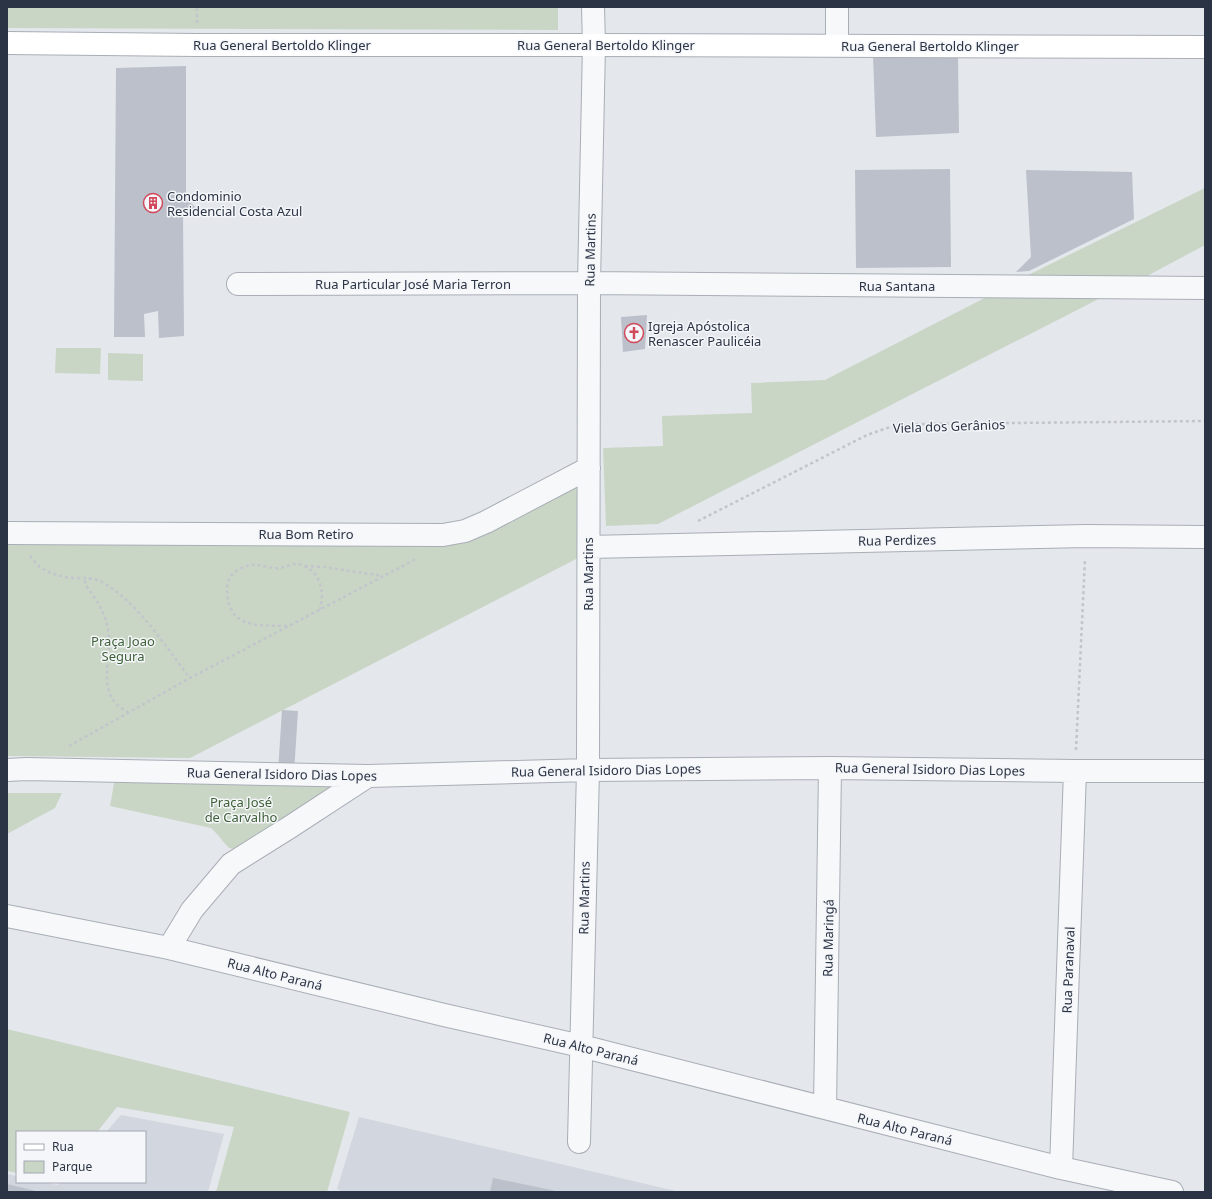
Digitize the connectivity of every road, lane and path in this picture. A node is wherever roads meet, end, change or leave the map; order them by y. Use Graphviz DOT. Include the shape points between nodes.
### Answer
graph roads {
  1 [pos="593,7"];
  2 [pos="837,7"];
  3 [pos="7,43"];
  4 [pos="594,45"];
  5 [pos="837,45"];
  6 [pos="1205,48"];
  7 [pos="589,283"];
  8 [pos="238,284"];
  9 [pos="1205,288"];
  10 [pos="1205,421"];
  11 [pos="589,468"];
  12 [pos="692,524"];
  13 [pos="12,533"];
  14 [pos="1086,536"];
  15 [pos="1205,537"];
  16 [pos="589,547"];
  17 [pos="418,558"];
  18 [pos="305,566"];
  19 [pos="383,576"];
  20 [pos="92,577"];
  21 [pos="320,610"];
  22 [pos="288,626"];
  23 [pos="190,678"];
  24 [pos="128,712"];
  25 [pos="68,747"];
  26 [pos="830,768"];
  27 [pos="7,770"];
  28 [pos="588,770"];
  29 [pos="1076,771"];
  30 [pos="1205,771"];
  31 [pos="368,776"];
  32 [pos="7,916"];
  33 [pos="169,948"];
  34 [pos="581,1046"];
  35 [pos="825,1108"];
  36 [pos="579,1142"];
  37 [pos="1061,1168"];
  38 [pos="1172,1192"];
  1 -- 4 [label="street, Rua Martins"];
  2 -- 5 [label="street"];
  3 -- 4 [label="street, Rua General Bertoldo Klinger"];
  4 -- 5 [label="street, Rua General Bertoldo Klinger"];
  4 -- 7 [label="street, Rua Martins"];
  5 -- 6 [label="street, Rua General Bertoldo Klinger"];
  7 -- 8 [label="street, Rua Particular José Maria Terron"];
  7 -- 9 [label="street, Rua Santana"];
  7 -- 11 [label="street, Rua Martins"];
  10 -- 12 [label="path, Viela dos Gerânios" via="917,424 890,427 867,435"];
  11 -- 13 [label="street, Rua Bom Retiro" via="486,522 443,535"];
  11 -- 16 [label="street, Rua Martins"];
  13 -- 20 [label="path" via="41,568 57,575"];
  14 -- 15 [label="street, Rua Perdizes"];
  14 -- 16 [label="street, Rua Perdizes"];
  14 -- 29 [label="path"];
  16 -- 28 [label="street, Rua Martins"];
  17 -- 19 [label="path"];
  18 -- 19 [label="path"];
  18 -- 21 [label="path" via="320,583"];
  18 -- 22 [label="path" via="295,564 278,569 256,564 247,565 236,570 226,586 229,606 236,618 242,622"];
  19 -- 21 [label="path"];
  20 -- 23 [label="path" via="131,604"];
  20 -- 24 [label="path" via="85,581 86,585 105,618 110,642 107,685 116,705"];
  21 -- 22 [label="path"];
  22 -- 23 [label="path"];
  23 -- 24 [label="path"];
  24 -- 25 [label="path"];
  26 -- 28 [label="street, Rua General Isidoro Dias Lopes"];
  26 -- 29 [label="street, Rua General Isidoro Dias Lopes"];
  26 -- 35 [label="street, Rua Maringá"];
  27 -- 31 [label="street, Rua General Isidoro Dias Lopes"];
  28 -- 31 [label="street, Rua General Isidoro Dias Lopes"];
  28 -- 34 [label="street, Rua Martins"];
  29 -- 30 [label="street, Rua General Isidoro Dias Lopes"];
  29 -- 37 [label="street, Rua Paranaval"];
  31 -- 33 [label="street" via="231,864 192,910"];
  32 -- 33 [label="street, Rua Alto Paraná"];
  33 -- 34 [label="street, Rua Alto Paraná"];
  34 -- 35 [label="street, Rua Alto Paraná"];
  34 -- 36 [label="street, Rua Martins"];
  35 -- 37 [label="street, Rua Alto Paraná"];
  37 -- 38 [label="street, Rua Alto Paraná"];
}
